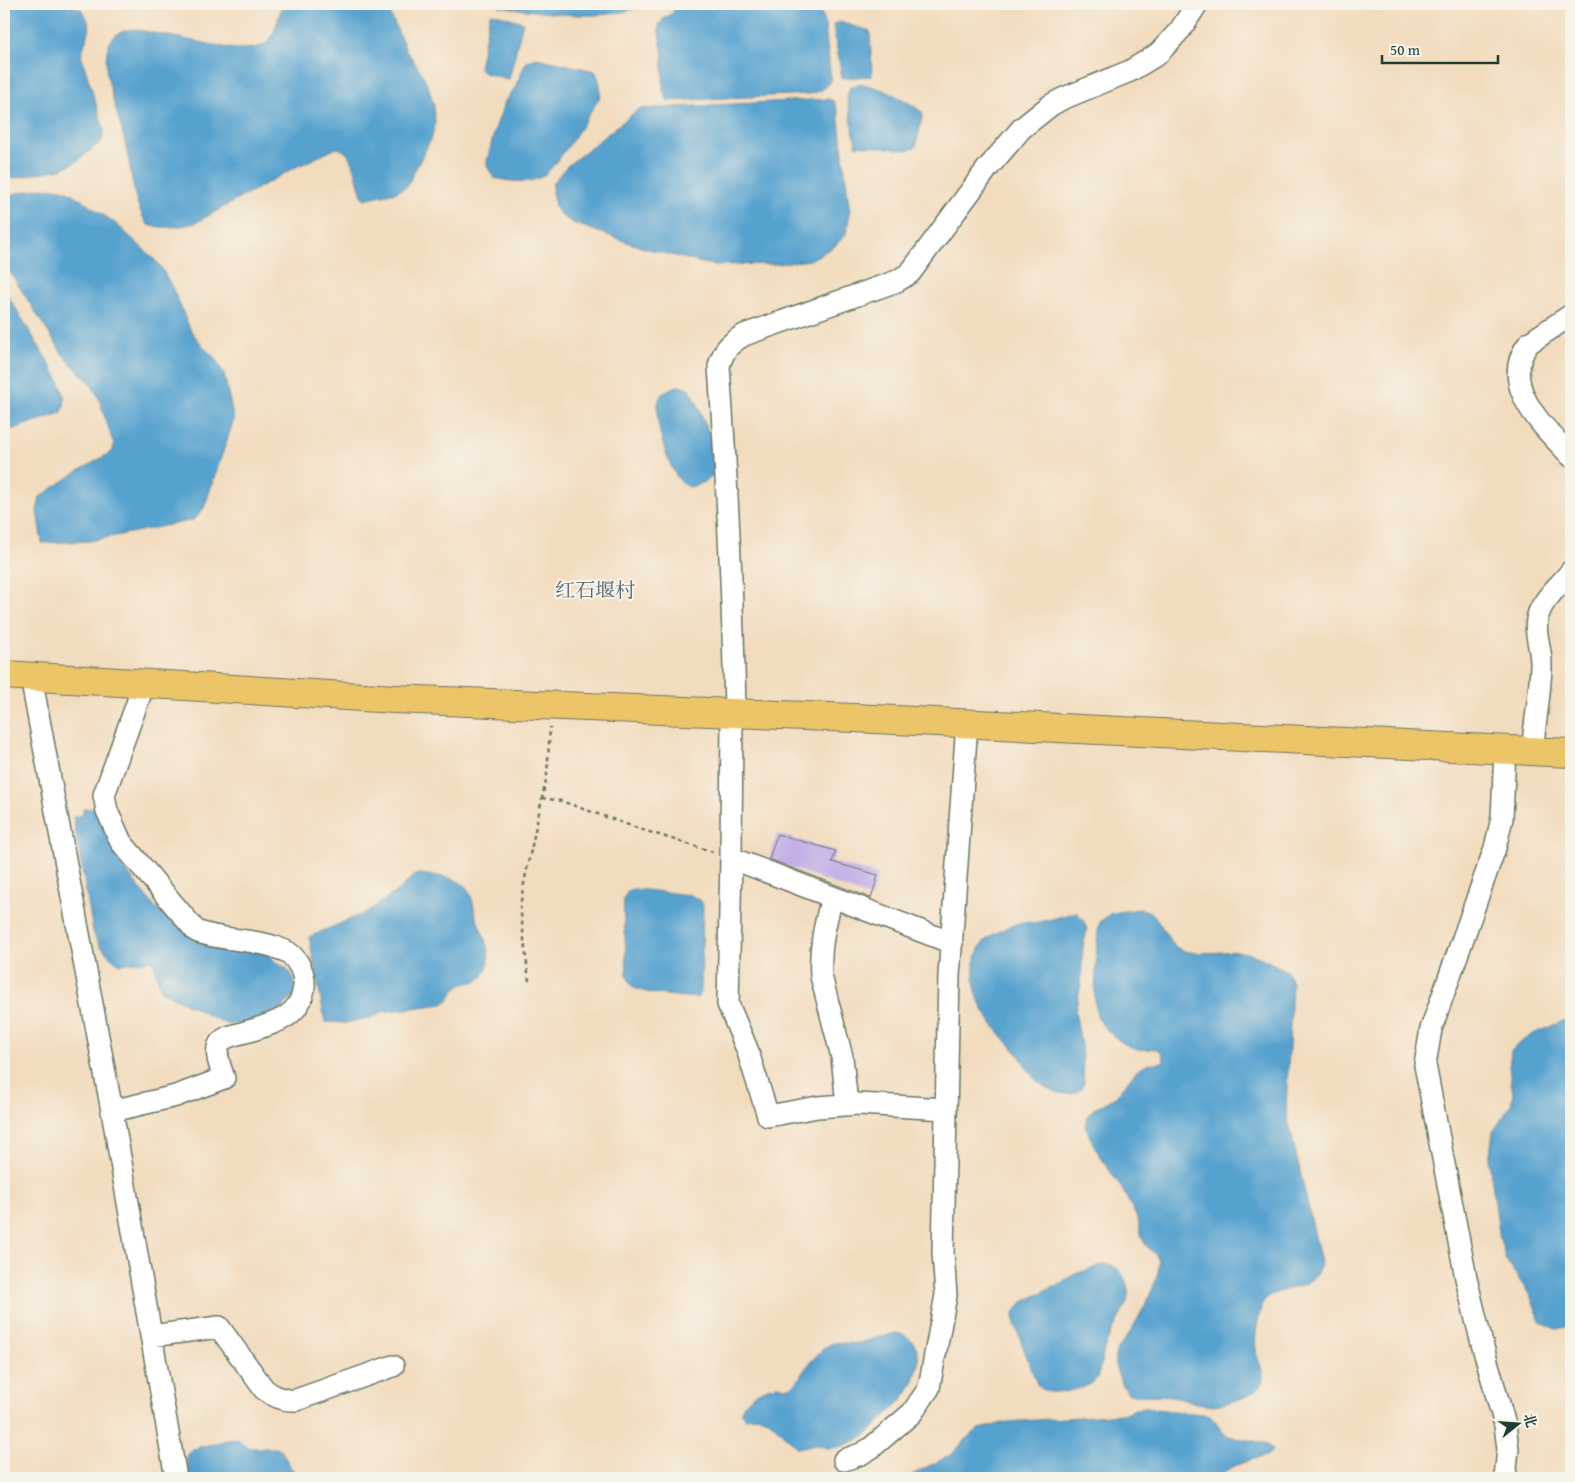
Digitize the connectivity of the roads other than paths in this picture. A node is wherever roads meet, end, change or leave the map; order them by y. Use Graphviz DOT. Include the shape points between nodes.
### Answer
graph roads {
  1 [pos="1197,4"];
  2 [pos="1571,315"];
  3 [pos="1571,456"];
  4 [pos="1571,571"];
  5 [pos="4,675"];
  6 [pos="31,677"];
  7 [pos="144,684"];
  8 [pos="733,713"];
  9 [pos="967,723"];
  10 [pos="1505,750"];
  11 [pos="1532,751"];
  12 [pos="1571,753"];
  13 [pos="731,858"];
  14 [pos="832,897"];
  15 [pos="952,943"];
  16 [pos="847,1104"];
  17 [pos="946,1109"];
  18 [pos="112,1111"];
  19 [pos="151,1336"];
  20 [pos="394,1366"];
  21 [pos="844,1460"];
  22 [pos="176,1478"];
  23 [pos="1505,1478"];
  1 -- 8 [label="street" via="1180,30 1158,54 1130,71 1062,99 1022,128 987,169 910,273 897,281 744,336 723,352 719,366 732,594"];
  2 -- 3 [label="street" via="1529,343 1524,349 1518,372 1518,380 1534,414"];
  4 -- 11 [label="street" via="1545,601 1535,626 1542,664"];
  5 -- 6 [label="highway"];
  6 -- 7 [label="highway"];
  6 -- 18 [label="street"];
  7 -- 8 [label="highway" via="395,699"];
  7 -- 18 [label="street" via="104,796 121,842 196,931 259,942 285,951 298,962 304,983 300,1004 288,1016 219,1043 217,1051 224,1078 176,1096"];
  8 -- 9 [label="highway"];
  8 -- 13 [label="street"];
  9 -- 10 [label="highway"];
  9 -- 15 [label="street"];
  10 -- 11 [label="highway"];
  10 -- 23 [label="street" via="1502,818 1495,848 1431,1029 1425,1065 1466,1278 1505,1425 1508,1449"];
  11 -- 12 [label="highway"];
  13 -- 14 [label="street"];
  13 -- 16 [label="street" via="728,1004 747,1049 768,1116"];
  14 -- 15 [label="street"];
  14 -- 16 [label="street" via="822,936 820,963 842,1057"];
  15 -- 17 [label="street"];
  16 -- 17 [label="street"];
  17 -- 21 [label="street" via="943,1253 946,1296 929,1388 912,1413 871,1448"];
  18 -- 19 [label="street"];
  19 -- 20 [label="street" via="219,1327 264,1389 270,1395 287,1400 296,1400"];
  19 -- 22 [label="street"];
}
